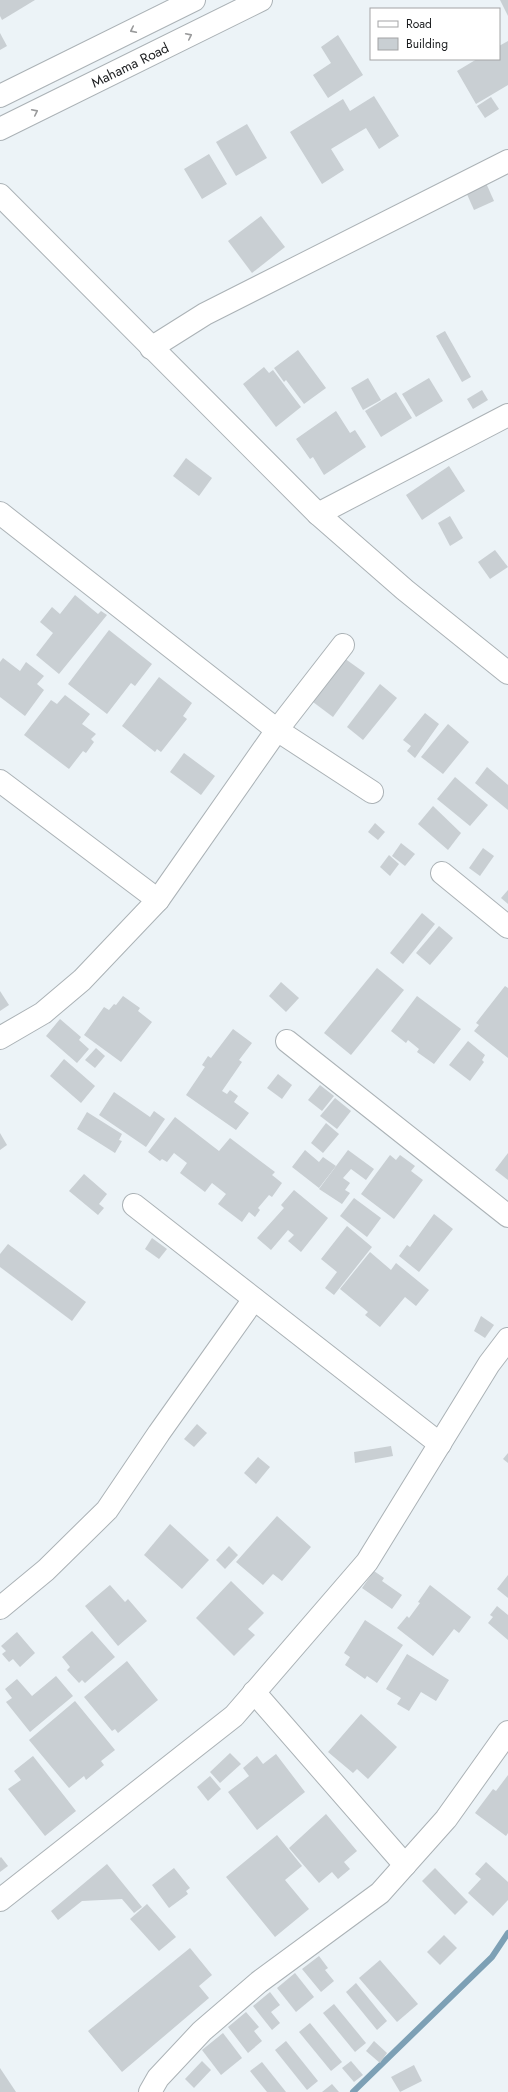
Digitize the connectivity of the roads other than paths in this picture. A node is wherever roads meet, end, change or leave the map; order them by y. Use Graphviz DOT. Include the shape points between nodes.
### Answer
graph roads {
  1 [pos="194,0"];
  2 [pos="261,0"];
  3 [pos="0,96"];
  4 [pos="0,129"];
  5 [pos="508,161"];
  6 [pos="0,195"];
  7 [pos="151,348"];
  8 [pos="508,415"];
  9 [pos="0,513"];
  10 [pos="318,514"];
  11 [pos="343,645"];
  12 [pos="504,665"];
  13 [pos="277,730"];
  14 [pos="0,782"];
  15 [pos="372,792"];
  16 [pos="442,873"];
  17 [pos="158,900"];
  18 [pos="508,927"];
  19 [pos="0,1038"];
  20 [pos="287,1041"];
  21 [pos="134,1205"];
  22 [pos="508,1216"];
  23 [pos="254,1299"];
  24 [pos="508,1339"];
  25 [pos="440,1444"];
  26 [pos="0,1608"];
  27 [pos="254,1692"];
  28 [pos="508,1732"];
  29 [pos="405,1865"];
  30 [pos="0,1900"];
  31 [pos="150,2092"];
  1 -- 3 [label="street, one-way"];
  4 -- 2 [label="street, Mahama Road, one-way"];
  5 -- 7 [label="street" via="205,314"];
  6 -- 7 [label="street"];
  7 -- 10 [label="street"];
  8 -- 10 [label="street"];
  9 -- 13 [label="street"];
  10 -- 12 [label="street"];
  11 -- 13 [label="street"];
  13 -- 15 [label="street"];
  13 -- 17 [label="street"];
  14 -- 17 [label="street"];
  16 -- 18 [label="street"];
  17 -- 19 [label="street" via="82,980 43,1013"];
  20 -- 22 [label="street"];
  21 -- 23 [label="street"];
  23 -- 25 [label="street"];
  23 -- 26 [label="street" via="107,1510 46,1570"];
  24 -- 25 [label="street" via="489,1364"];
  25 -- 27 [label="street" via="367,1562"];
  27 -- 29 [label="street"];
  27 -- 30 [label="street" via="234,1716"];
  28 -- 29 [label="street" via="446,1819"];
  29 -- 31 [label="street" via="380,1893 259,1982 202,2031 158,2078"];
}
